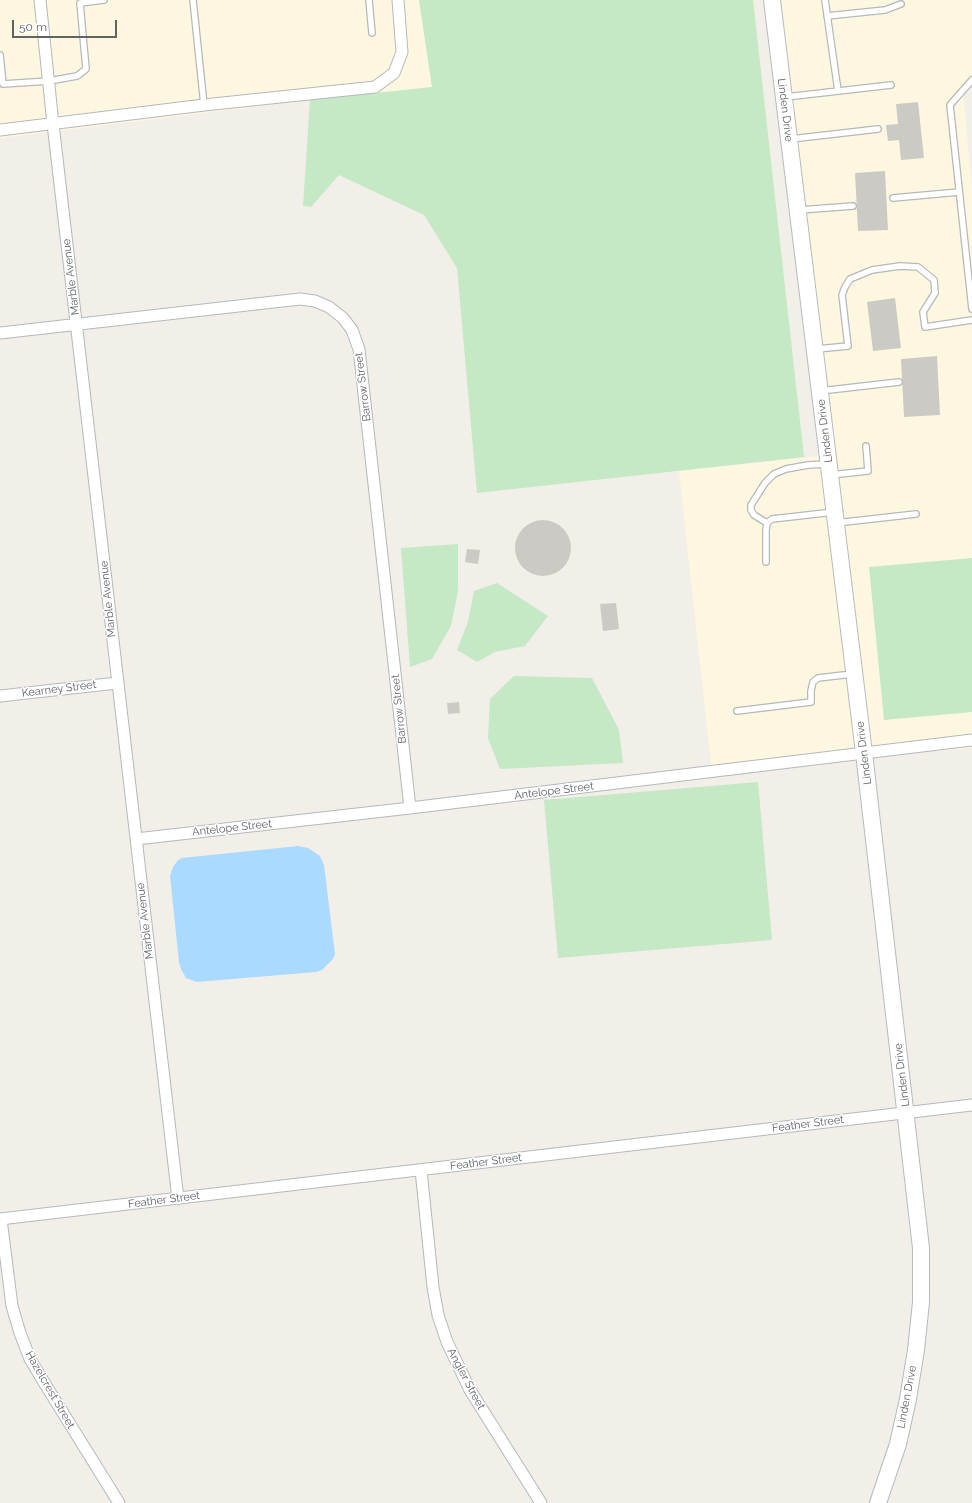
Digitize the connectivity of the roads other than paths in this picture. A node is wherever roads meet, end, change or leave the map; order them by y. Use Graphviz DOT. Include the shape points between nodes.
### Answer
graph roads {
  1 [pos="40,0"];
  2 [pos="104,0"];
  3 [pos="194,0"];
  4 [pos="369,0"];
  5 [pos="398,0"];
  6 [pos="772,0"];
  7 [pos="825,0"];
  8 [pos="901,4"];
  9 [pos="827,16"];
  10 [pos="372,33"];
  11 [pos="0,55"];
  12 [pos="972,80"];
  13 [pos="49,81"];
  14 [pos="891,85"];
  15 [pos="838,91"];
  16 [pos="784,97"];
  17 [pos="204,105"];
  18 [pos="53,124"];
  19 [pos="878,129"];
  20 [pos="0,130"];
  21 [pos="789,140"];
  22 [pos="959,192"];
  23 [pos="893,198"];
  24 [pos="853,206"];
  25 [pos="797,210"];
  26 [pos="972,309"];
  27 [pos="972,320"];
  28 [pos="77,324"];
  29 [pos="0,333"];
  30 [pos="815,350"];
  31 [pos="899,382"];
  32 [pos="820,391"];
  33 [pos="866,446"];
  34 [pos="829,469"];
  35 [pos="916,514"];
  36 [pos="835,518"];
  37 [pos="768,523"];
  38 [pos="766,562"];
  39 [pos="855,674"];
  40 [pos="118,683"];
  41 [pos="0,696"];
  42 [pos="737,711"];
  43 [pos="972,740"];
  44 [pos="864,752"];
  45 [pos="410,808"];
  46 [pos="136,839"];
  47 [pos="972,1105"];
  48 [pos="906,1112"];
  49 [pos="421,1170"];
  50 [pos="178,1198"];
  51 [pos="1,1219"];
  52 [pos="119,1503"];
  53 [pos="541,1503"];
  54 [pos="878,1503"];
  1 -- 13 [label="street, Marble Avenue"];
  2 -- 13 [label="lane" via="80,3 86,69 77,76"];
  3 -- 17 [label="lane"];
  4 -- 10 [label="lane"];
  5 -- 17 [label="street" via="402,52 394,73 375,87"];
  6 -- 16 [label="street, Linden Drive"];
  7 -- 9 [label="lane"];
  8 -- 9 [label="lane" via="885,10"];
  9 -- 15 [label="lane"];
  11 -- 13 [label="lane" via="3,84"];
  12 -- 22 [label="lane" via="950,105"];
  13 -- 18 [label="street, Marble Avenue"];
  14 -- 15 [label="lane"];
  15 -- 16 [label="lane"];
  16 -- 21 [label="street, Linden Drive"];
  17 -- 18 [label="street"];
  18 -- 20 [label="street"];
  18 -- 28 [label="street, Marble Avenue"];
  19 -- 21 [label="lane"];
  21 -- 25 [label="street, Linden Drive"];
  22 -- 23 [label="lane"];
  22 -- 26 [label="lane"];
  24 -- 25 [label="lane"];
  25 -- 30 [label="street, Linden Drive"];
  27 -- 30 [label="lane" via="925,327 923,312 935,294 934,280 918,267 900,266 872,270 850,279 842,295 848,346"];
  28 -- 29 [label="street, Barrow Street"];
  28 -- 40 [label="street, Marble Avenue"];
  28 -- 45 [label="street, Barrow Street" via="300,299 315,301 329,307 343,318 352,330 359,350"];
  30 -- 32 [label="street, Linden Drive"];
  31 -- 32 [label="lane"];
  32 -- 34 [label="street, Linden Drive"];
  33 -- 34 [label="lane" via="868,471"];
  34 -- 36 [label="street, Linden Drive"];
  34 -- 37 [label="lane" via="808,464 774,474 751,505 754,515"];
  35 -- 36 [label="lane"];
  36 -- 37 [label="lane" via="772,519"];
  36 -- 39 [label="street, Linden Drive"];
  37 -- 38 [label="lane"];
  39 -- 42 [label="lane" via="818,678 813,682 811,702"];
  39 -- 44 [label="street, Linden Drive"];
  40 -- 41 [label="street, Kearney Street"];
  40 -- 46 [label="street, Marble Avenue"];
  43 -- 44 [label="street, Antelope Street"];
  44 -- 45 [label="street, Antelope Street"];
  44 -- 48 [label="street, Linden Drive"];
  45 -- 46 [label="street, Antelope Street"];
  46 -- 50 [label="street, Marble Avenue"];
  47 -- 48 [label="street, Feather Street"];
  48 -- 49 [label="street, Feather Street"];
  48 -- 54 [label="street, Linden Drive" via="922,1248 921,1302 908,1398 898,1444"];
  49 -- 50 [label="street, Feather Street"];
  49 -- 53 [label="street, Angler Street" via="432,1287 447,1342 470,1390"];
  50 -- 51 [label="street, Feather Street"];
  51 -- 52 [label="street, Hazelcrest Street" via="12,1306 28,1353"];
}
